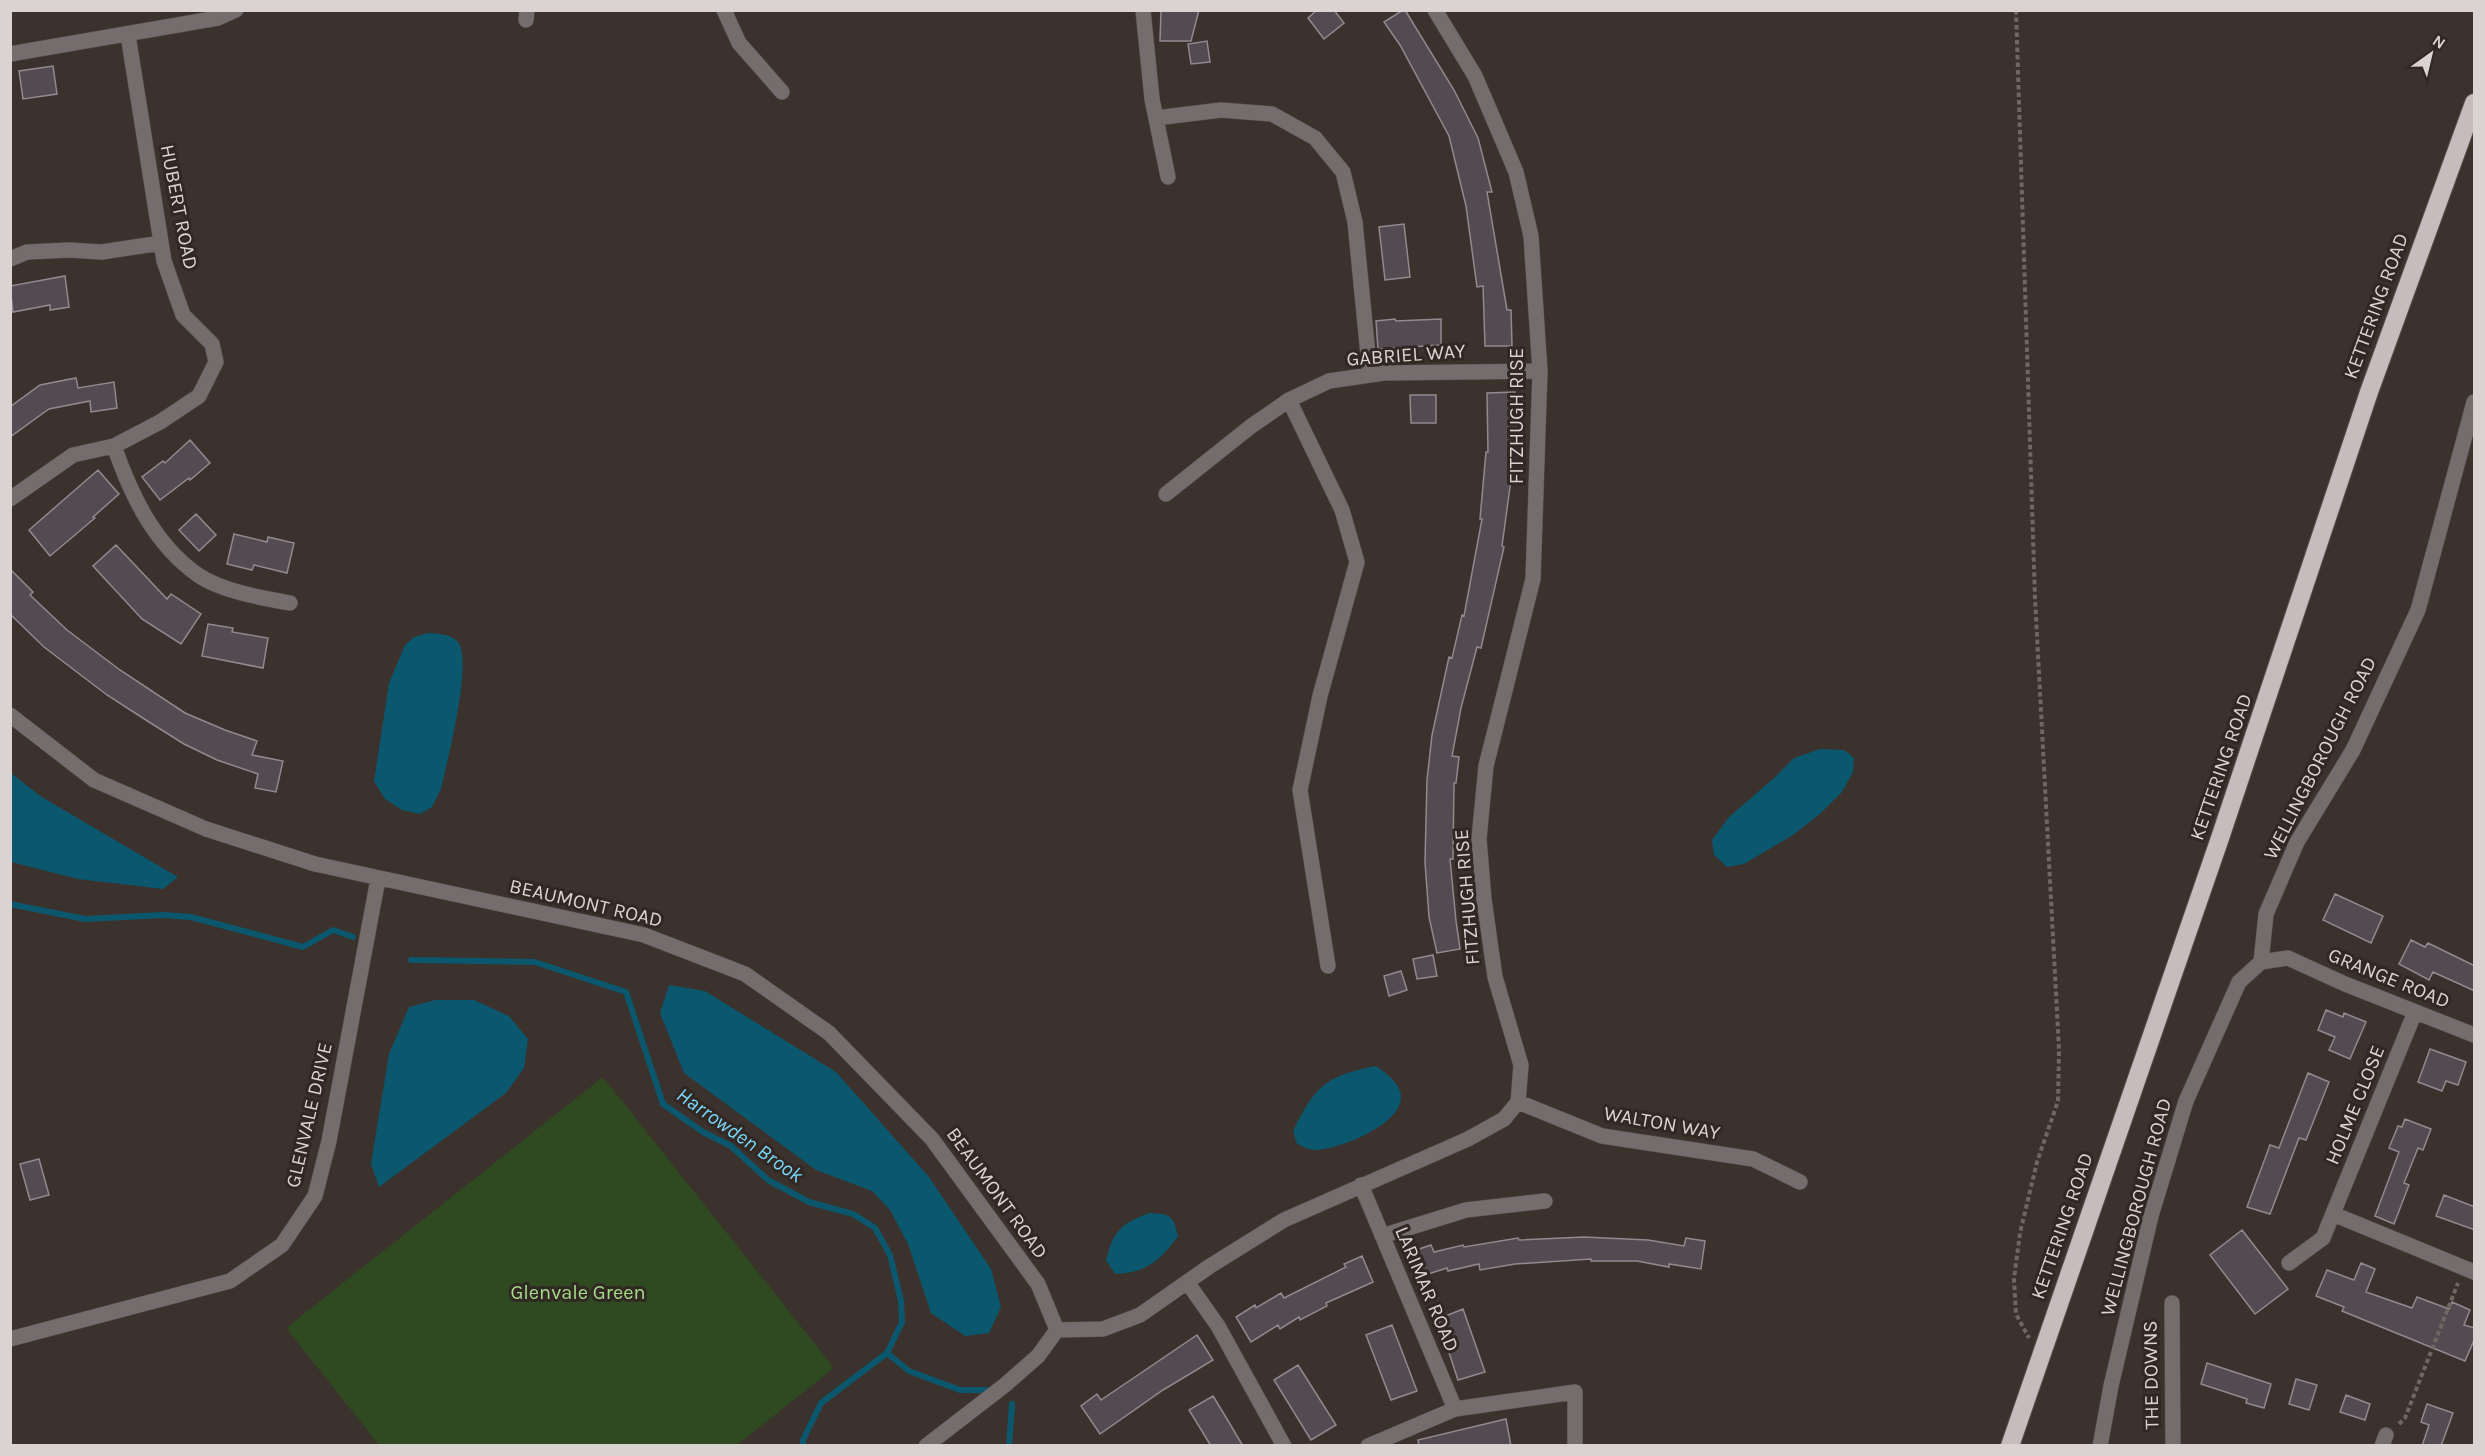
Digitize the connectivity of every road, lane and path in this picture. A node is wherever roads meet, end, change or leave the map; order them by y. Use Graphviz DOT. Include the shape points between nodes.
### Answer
graph roads {
  1 [pos="236,10"];
  2 [pos="724,10"];
  3 [pos="1143,10"];
  4 [pos="1435,10"];
  5 [pos="2016,10"];
  6 [pos="128,34"];
  7 [pos="10,54"];
  8 [pos="782,92"];
  9 [pos="2475,103"];
  10 [pos="1156,118"];
  11 [pos="1168,177"];
  12 [pos="161,243"];
  13 [pos="10,259"];
  14 [pos="1540,371"];
  15 [pos="1370,375"];
  16 [pos="1289,400"];
  17 [pos="2475,402"];
  18 [pos="114,446"];
  19 [pos="1166,494"];
  20 [pos="10,499"];
  21 [pos="290,603"];
  22 [pos="10,715"];
  23 [pos="378,879"];
  24 [pos="2261,962"];
  25 [pos="1328,966"];
  26 [pos="2415,1012"];
  27 [pos="2475,1035"];
  28 [pos="1518,1102"];
  29 [pos="1800,1182"];
  30 [pos="1361,1185"];
  31 [pos="1545,1201"];
  32 [pos="2333,1214"];
  33 [pos="1382,1236"];
  34 [pos="2289,1263"];
  35 [pos="2469,1270"];
  36 [pos="1187,1282"];
  37 [pos="2172,1303"];
  38 [pos="1057,1330"];
  39 [pos="10,1338"];
  40 [pos="2039,1359"];
  41 [pos="1455,1408"];
  42 [pos="2384,1440"];
  43 [pos="926,1446"];
  44 [pos="1284,1446"];
  45 [pos="1368,1446"];
  46 [pos="1575,1446"];
  47 [pos="2010,1446"];
  48 [pos="2100,1446"];
  49 [pos="2173,1446"];
  1 -- 6 [label="street" via="218,18"];
  2 -- 8 [label="street" via="739,43"];
  3 -- 10 [label="street"];
  4 -- 14 [label="street, FITZHUGH RISE" via="1475,76 1516,172 1530,236"];
  5 -- 40 [label="path" via="2035,598 2059,1050 2058,1101 2037,1162 2014,1279 2016,1314"];
  6 -- 7 [label="street"];
  6 -- 12 [label="street, HUBERT ROAD"];
  9 -- 40 [label="highway, KETTERING ROAD" via="2369,392 2232,805"];
  10 -- 11 [label="street"];
  10 -- 15 [label="street" via="1221,110 1272,114 1315,138 1343,172 1355,222"];
  12 -- 13 [label="street" via="102,252 27,252"];
  12 -- 18 [label="street, HUBERT ROAD" via="183,315 212,344 216,362 198,396"];
  14 -- 15 [label="street, GABRIEL WAY"];
  14 -- 28 [label="street, FITZHUGH RISE" via="1533,579 1486,766 1479,839 1495,977 1521,1065"];
  15 -- 16 [label="street, GABRIEL WAY" via="1329,381"];
  16 -- 19 [label="street, GABRIEL WAY" via="1250,426"];
  16 -- 25 [label="street" via="1342,510 1357,562 1320,696 1300,790"];
  17 -- 24 [label="street, WELLINGBOROUGH ROAD" via="2418,610 2353,750 2297,842 2266,914"];
  18 -- 20 [label="street, HUBERT ROAD" via="73,455"];
  18 -- 21 [label="street" via="129,488 160,540 199,576 245,595"];
  22 -- 23 [label="street, BEAUMONT ROAD" via="94,780 114,789 206,829 315,864"];
  23 -- 38 [label="street, BEAUMONT ROAD" via="644,935 745,974 829,1033 932,1139 1038,1284"];
  23 -- 39 [label="street, GLENVALE DRIVE" via="329,1141 315,1196 282,1245 230,1281"];
  24 -- 26 [label="street, GRANGE ROAD" via="2288,958"];
  24 -- 48 [label="street, WELLINGBOROUGH ROAD" via="2239,981 2186,1101 2151,1216"];
  26 -- 27 [label="street, GRANGE ROAD"];
  26 -- 32 [label="street, HOLME CLOSE"];
  28 -- 29 [label="street, WALTON WAY" via="1602,1136 1753,1159"];
  28 -- 30 [label="street" via="1504,1119 1467,1139"];
  30 -- 33 [label="street, LARIMAR ROAD"];
  30 -- 36 [label="street" via="1284,1220"];
  31 -- 33 [label="street" via="1466,1210"];
  32 -- 34 [label="street, HOLME CLOSE" via="2323,1238"];
  32 -- 35 [label="street"];
  33 -- 41 [label="street, LARIMAR ROAD"];
  35 -- 42 [label="path" via="2405,1418"];
  36 -- 38 [label="street" via="1140,1315 1103,1329"];
  36 -- 44 [label="street" via="1218,1326"];
  37 -- 49 [label="street, THE DOWNS"];
  38 -- 43 [label="street" via="1030,1363"];
  40 -- 47 [label="highway, KETTERING ROAD"];
  41 -- 45 [label="street"];
  41 -- 46 [label="street" via="1575,1392"];
}
